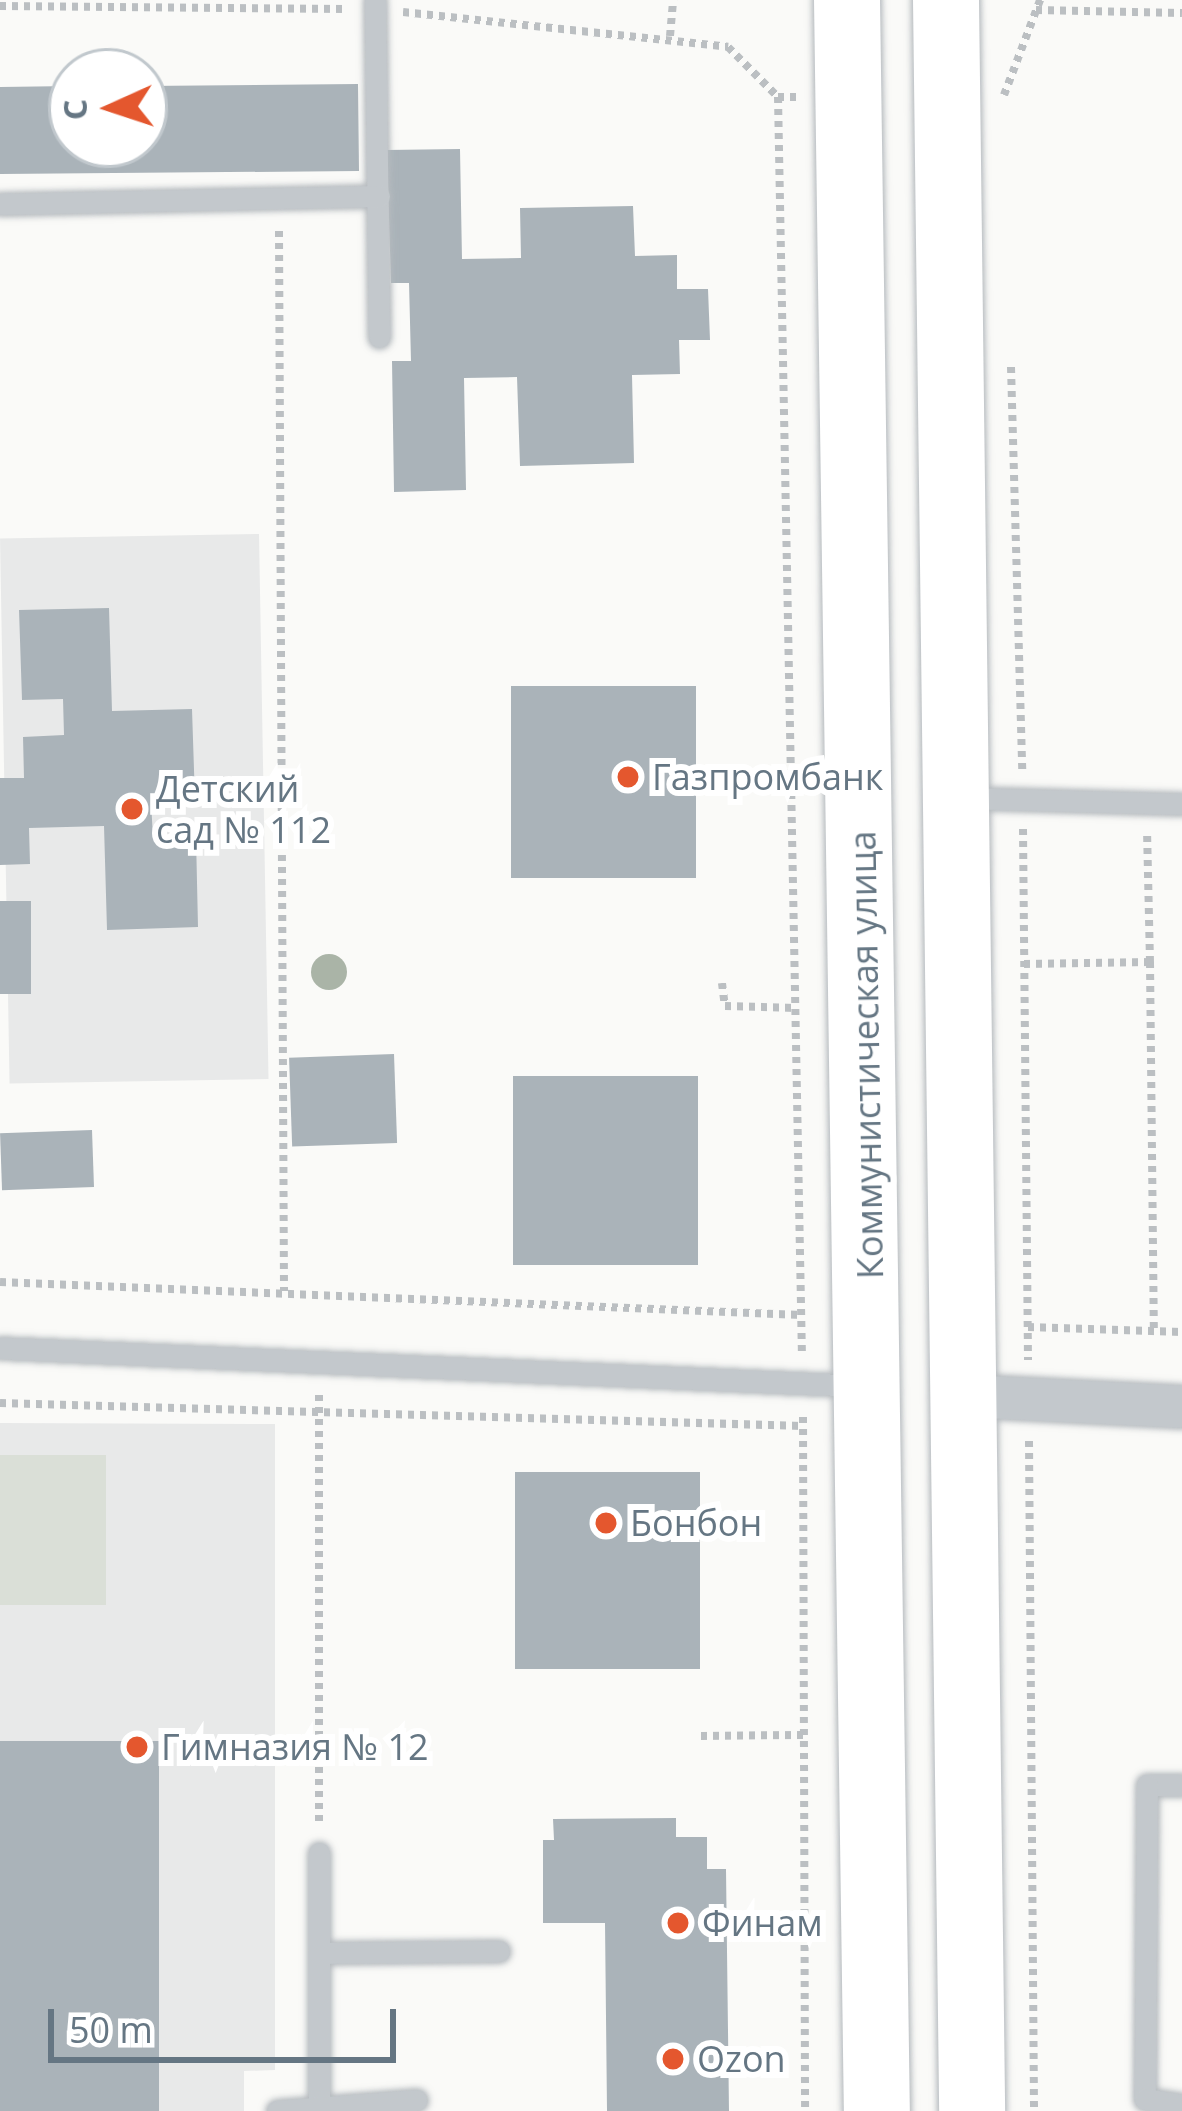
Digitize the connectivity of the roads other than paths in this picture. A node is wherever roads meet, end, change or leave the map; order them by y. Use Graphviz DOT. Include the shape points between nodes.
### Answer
graph roads {
  1 [pos="847,0"];
  2 [pos="946,0"];
  3 [pos="375,4"];
  4 [pos="379,196"];
  5 [pos="0,204"];
  6 [pos="380,337"];
  7 [pos="991,798"];
  8 [pos="1182,804"];
  9 [pos="0,1348"];
  10 [pos="870,1387"];
  11 [pos="998,1398"];
  12 [pos="1182,1407"];
  13 [pos="1182,1785"];
  14 [pos="319,1852"];
  15 [pos="499,1952"];
  16 [pos="319,1953"];
  17 [pos="417,2100"];
  18 [pos="319,2102"];
  19 [pos="1182,2105"];
  20 [pos="278,2111"];
  21 [pos="877,2111"];
  22 [pos="972,2111"];
  1 -- 10 [label="main road, Коммунистическая улица"];
  2 -- 7 [label="main road" via="986,103"];
  3 -- 4 [label="lane"];
  4 -- 5 [label="lane"];
  4 -- 6 [label="lane"];
  7 -- 8 [label="lane"];
  7 -- 11 [label="main road"];
  9 -- 10 [label="lane"];
  10 -- 21 [label="main road, Коммунистическая улица"];
  11 -- 12 [label="street"];
  11 -- 22 [label="main road"];
  13 -- 19 [label="lane" via="1147,1785 1145,2099"];
  14 -- 16 [label="lane"];
  15 -- 16 [label="lane"];
  16 -- 18 [label="lane"];
  17 -- 18 [label="lane"];
  18 -- 20 [label="lane"];
}
